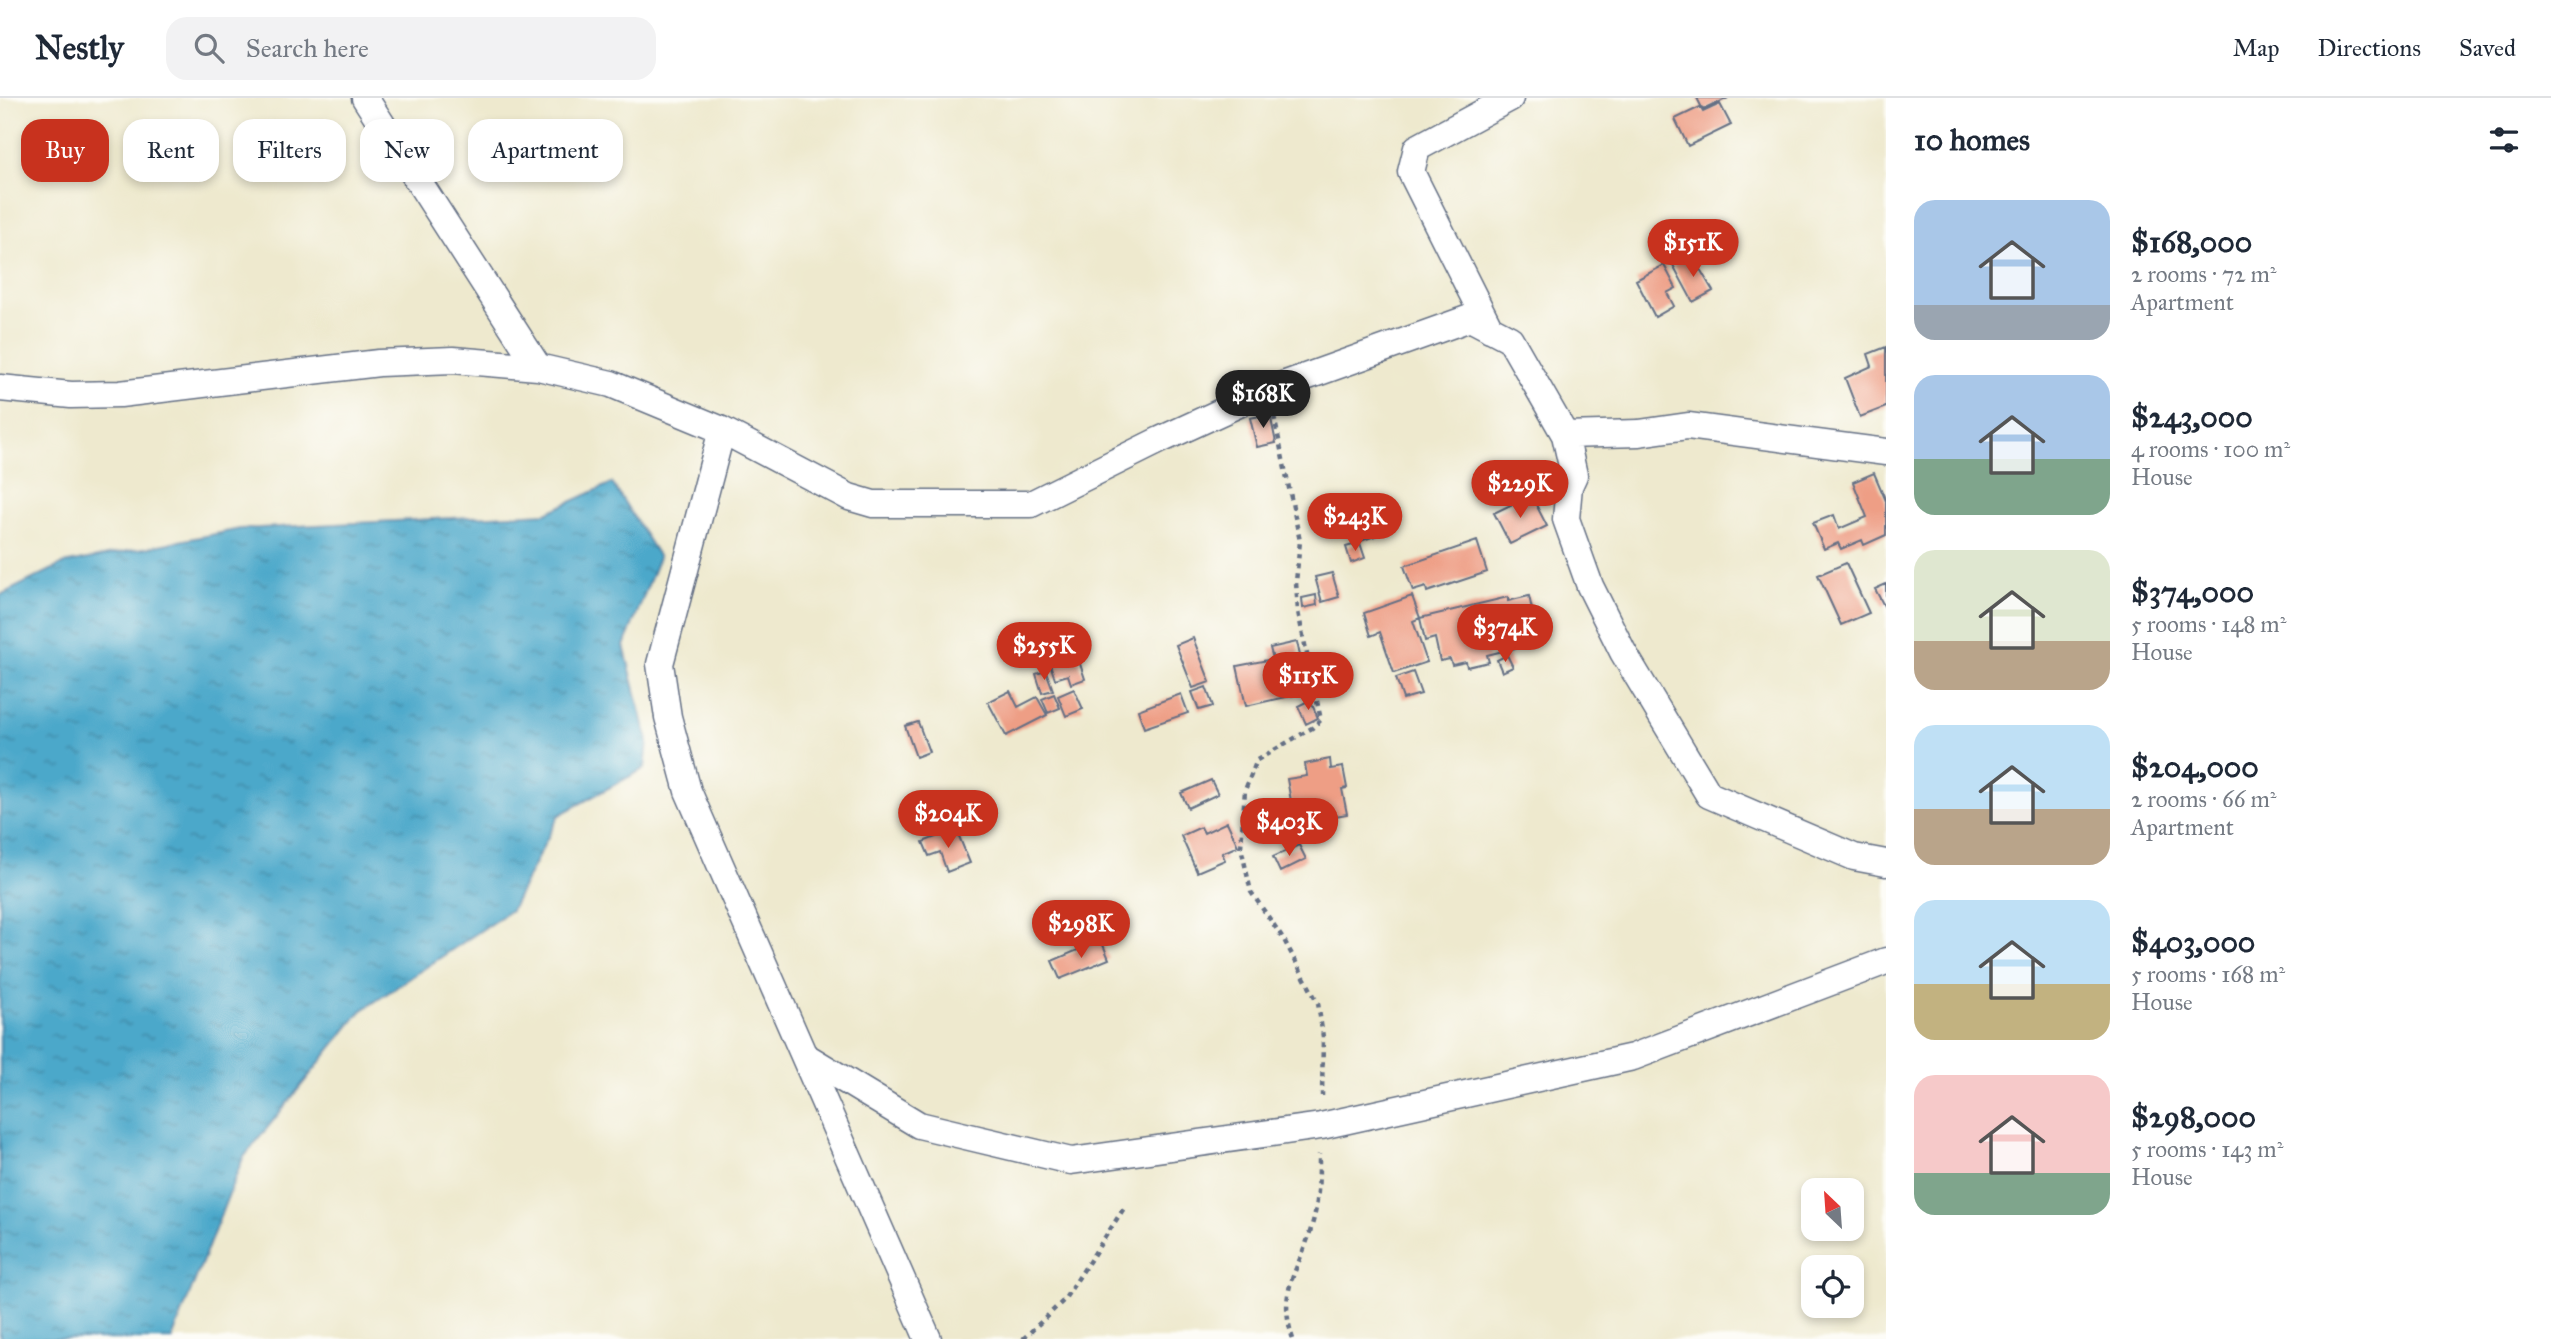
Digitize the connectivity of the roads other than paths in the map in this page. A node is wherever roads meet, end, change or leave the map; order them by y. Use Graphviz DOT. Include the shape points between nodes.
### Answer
graph roads {
  1 [pos="365,98"];
  2 [pos="1510,98"];
  3 [pos="1490,328"];
  4 [pos="538,367"];
  5 [pos="0,388"];
  6 [pos="722,430"];
  7 [pos="1565,435"];
  8 [pos="1886,452"];
  9 [pos="1886,863"];
  10 [pos="1886,961"];
  11 [pos="805,1056"];
  12 [pos="928,1339"];
  1 -- 4 [label="street"];
  2 -- 3 [label="street" via="1417,148 1411,172"];
  3 -- 6 [label="street" via="1469,318 1269,390 1031,504 873,504 849,497"];
  3 -- 7 [label="street" via="1510,339"];
  4 -- 5 [label="street" via="453,360 379,363 120,394"];
  4 -- 6 [label="street" via="611,384"];
  6 -- 11 [label="street" via="660,664 668,717 688,791"];
  7 -- 8 [label="street" via="1689,426"];
  7 -- 9 [label="street" via="1574,475 1566,519 1590,586 1623,652 1709,795 1854,857"];
  10 -- 11 [label="street" via="1633,1056 1321,1126 1071,1161 919,1125"];
  11 -- 12 [label="street"];
}
